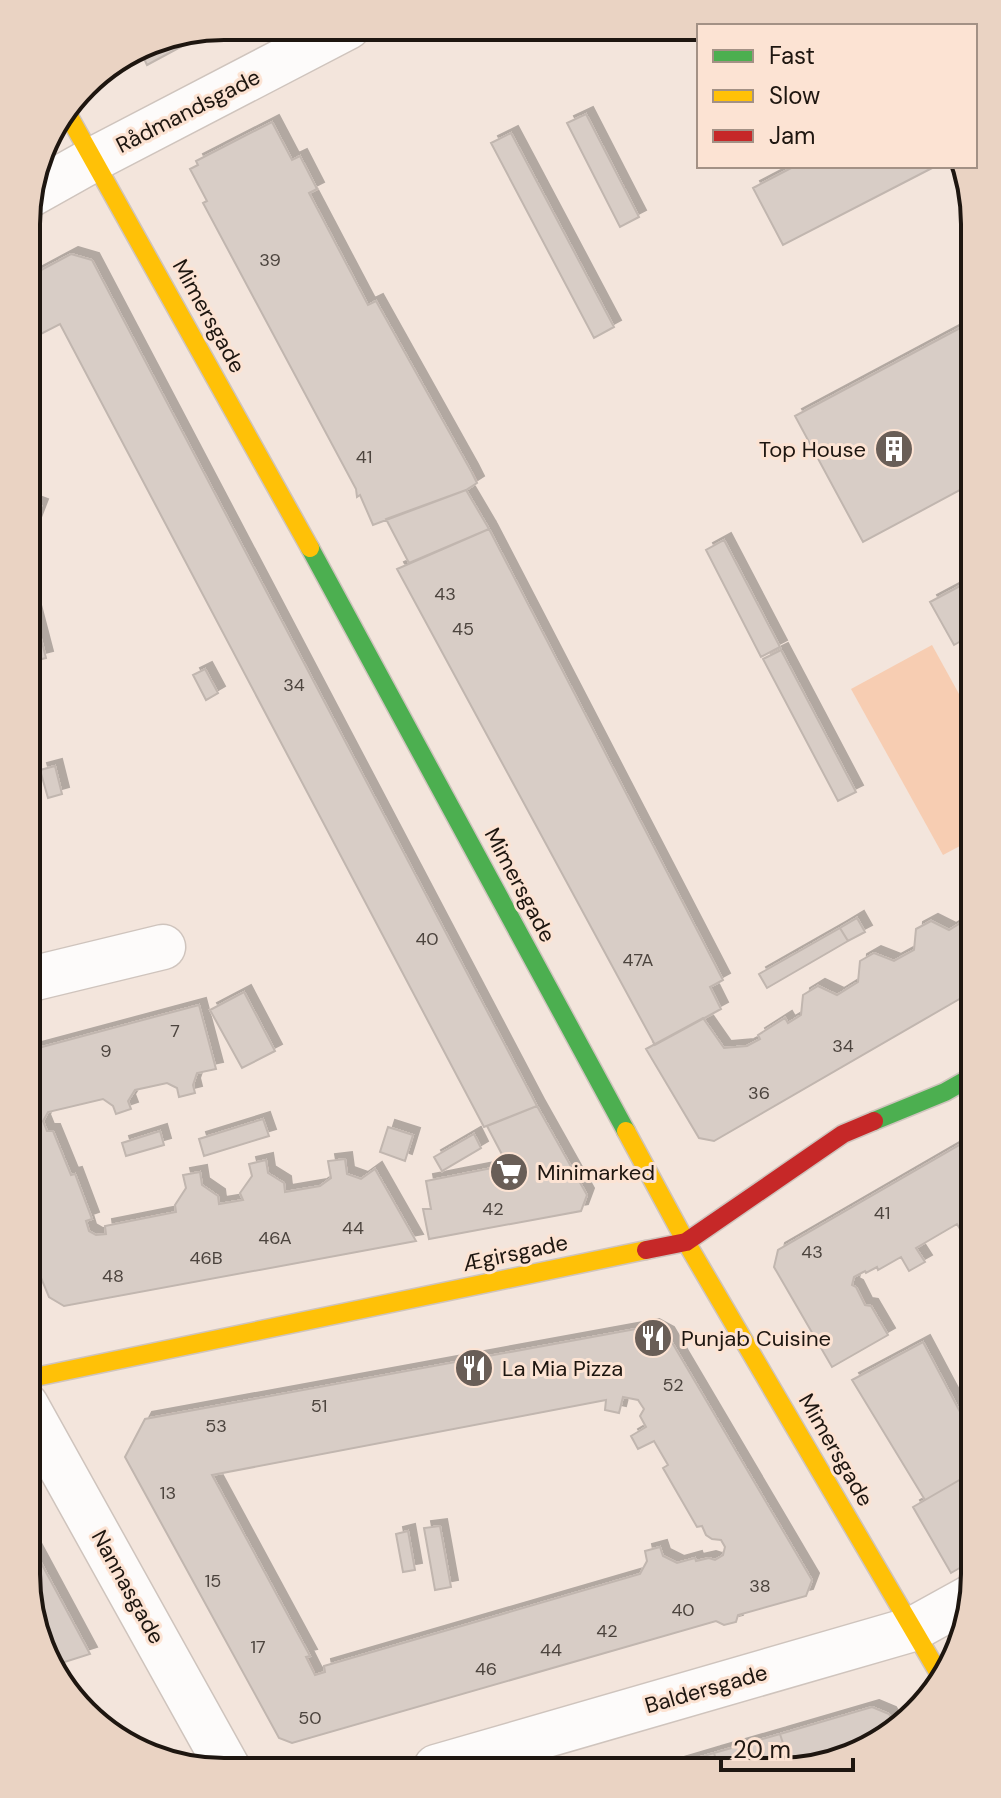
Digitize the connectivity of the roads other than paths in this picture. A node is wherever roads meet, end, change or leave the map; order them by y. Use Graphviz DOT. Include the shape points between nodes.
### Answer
graph roads {
  1 [pos="323,40"];
  2 [pos="72,121"];
  3 [pos="94,159"];
  4 [pos="44,187"];
  5 [pos="163,947"];
  6 [pos="40,977"];
  7 [pos="961,1083"];
  8 [pos="686,1242"];
  9 [pos="40,1376"];
  10 [pos="40,1430"];
  11 [pos="958,1604"];
  12 [pos="913,1629"];
  13 [pos="935,1667"];
  14 [pos="222,1758"];
  15 [pos="467,1758"];
  1 -- 3 [label="street, Rådmandsgade"];
  2 -- 3 [label="street, Mimersgade"];
  3 -- 4 [label="street, Rådmandsgade"];
  3 -- 8 [label="street, Mimersgade"];
  5 -- 6 [label="street"];
  7 -- 8 [label="street, Ægirsgade" via="843,1134"];
  8 -- 9 [label="street, Ægirsgade"];
  8 -- 12 [label="street, Mimersgade"];
  10 -- 14 [label="street, Nannasgade"];
  11 -- 12 [label="street, Baldersgade"];
  12 -- 13 [label="street, Mimersgade"];
  12 -- 15 [label="street, Baldersgade"];
}
